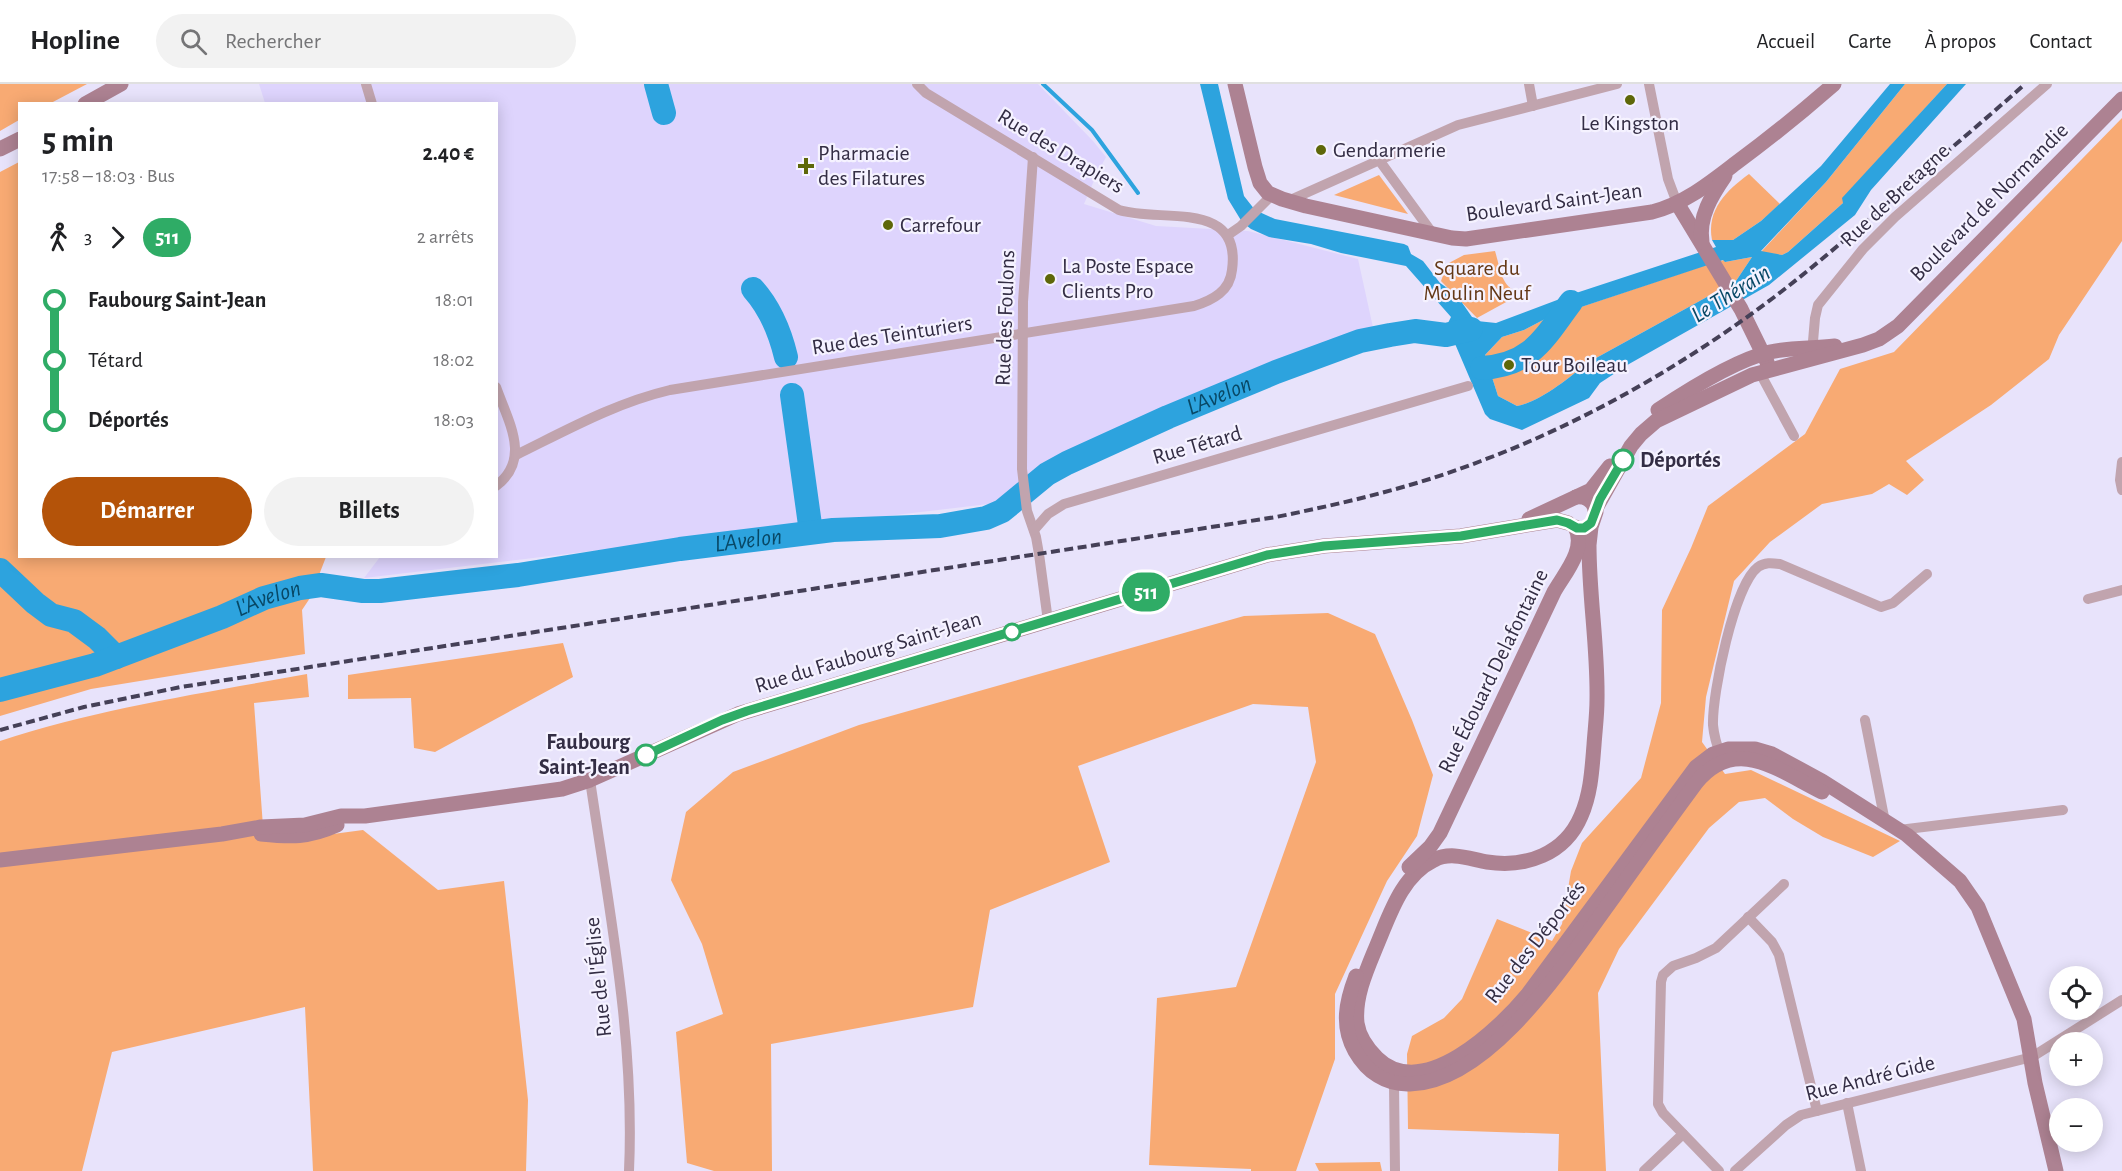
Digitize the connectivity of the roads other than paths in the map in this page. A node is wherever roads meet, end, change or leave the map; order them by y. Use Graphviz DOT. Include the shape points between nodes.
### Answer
graph roads {
  1 [pos="121,84"];
  2 [pos="917,84"];
  3 [pos="1235,84"];
  4 [pos="1529,84"];
  5 [pos="1617,84"];
  6 [pos="1649,84"];
  7 [pos="1834,84"];
  8 [pos="2047,84"];
  9 [pos="366,86"];
  10 [pos="2122,99"];
  11 [pos="89,102"];
  12 [pos="371,102"];
  13 [pos="1533,105"];
  14 [pos="18,139"];
  15 [pos="0,149"];
  16 [pos="1033,157"];
  17 [pos="1379,160"];
  18 [pos="1731,167"];
  19 [pos="1272,195"];
  20 [pos="1288,201"];
  21 [pos="1677,203"];
  22 [pos="1433,234"];
  23 [pos="1228,235"];
  24 [pos="1702,245"];
  25 [pos="1023,333"];
  26 [pos="1812,353"];
  27 [pos="1763,354"];
  28 [pos="1765,371"];
  29 [pos="1468,386"];
  30 [pos="498,393"];
  31 [pos="1794,436"];
  32 [pos="516,454"];
  33 [pos="2122,462"];
  34 [pos="498,484"];
  35 [pos="2122,490"];
  36 [pos="1573,499"];
  37 [pos="1594,516"];
  38 [pos="1571,525"];
  39 [pos="1034,530"];
  40 [pos="1495,530"];
  41 [pos="1564,574"];
  42 [pos="1927,574"];
  43 [pos="1590,580"];
  44 [pos="2122,590"];
  45 [pos="2088,599"];
  46 [pos="1048,621"];
  47 [pos="1866,720"];
  48 [pos="1721,757"];
  49 [pos="590,780"];
  50 [pos="2063,810"];
  51 [pos="1885,822"];
  52 [pos="1899,830"];
  53 [pos="1440,833"];
  54 [pos="53,855"];
  55 [pos="1447,856"];
  56 [pos="0,860"];
  57 [pos="0,871"];
  58 [pos="1784,884"];
  59 [pos="1749,917"];
  60 [pos="2122,1000"];
  61 [pos="2032,1058"];
  62 [pos="1394,1084"];
  63 [pos="1847,1103"];
  64 [pos="1816,1111"];
  65 [pos="1683,1134"];
  66 [pos="629,1171"];
  67 [pos="1395,1171"];
  68 [pos="1644,1171"];
  69 [pos="1719,1171"];
  70 [pos="1735,1171"];
  71 [pos="1862,1171"];
  72 [pos="2056,1171"];
  1 -- 11 [label="main road"];
  2 -- 16 [label="street, Rue des Drapiers"];
  3 -- 19 [label="main road" via="1257,174"];
  4 -- 13 [label="street"];
  5 -- 13 [label="street"];
  6 -- 21 [label="street" via="1668,179"];
  7 -- 18 [label="main road, Boulevard Saint-Jean"];
  8 -- 26 [label="street, Rue de Bretagne" via="1873,238 1818,305"];
  9 -- 12 [label="street"];
  10 -- 26 [label="main road, Boulevard de Normandie" via="1904,321 1857,347"];
  13 -- 17 [label="street" via="1458,125"];
  14 -- 15 [label="main road"];
  16 -- 23 [label="street, Rue des Drapiers" via="1119,210 1208,221"];
  16 -- 25 [label="street, Rue des Foulons"];
  17 -- 20 [label="street"];
  17 -- 22 [label="street"];
  18 -- 21 [label="main road, Boulevard Saint-Jean"];
  18 -- 24 [label="main road" via="1705,213"];
  19 -- 20 [label="main road, Boulevard Saint-Jean"];
  19 -- 23 [label="street"];
  20 -- 22 [label="main road, Boulevard Saint-Jean"];
  21 -- 22 [label="main road, Boulevard Saint-Jean" via="1652,212 1466,239"];
  21 -- 24 [label="main road"];
  23 -- 25 [label="street, Rue des Teinturiers" via="1232,271 1225,289 1213,298 1194,306"];
  24 -- 27 [label="main road"];
  25 -- 32 [label="street, Rue des Teinturiers" via="670,390 618,406"];
  25 -- 39 [label="street, Rue des Foulons" via="1023,480"];
  26 -- 27 [label="main road, Boulevard de Normandie" via="1788,348"];
  26 -- 28 [label="main road, Boulevard de Normandie"];
  27 -- 28 [label="main road"];
  27 -- 36 [label="main road" via="1653,413 1632,432 1594,487"];
  28 -- 31 [label="street"];
  28 -- 37 [label="main road, Rue des Déportés" via="1650,425 1631,446"];
  29 -- 39 [label="street, Rue Tétard" via="1064,504"];
  30 -- 32 [label="street"];
  32 -- 34 [label="street" via="510,471"];
  33 -- 35 [label="street"];
  36 -- 37 [label="main road" via="1589,500"];
  36 -- 38 [label="main road" via="1564,510"];
  36 -- 40 [label="main road, Rue du Faubourg Saint-Jean"];
  37 -- 38 [label="main road" via="1584,528"];
  37 -- 43 [label="main road, Rue des Déportés" via="1589,540"];
  38 -- 40 [label="main road, Rue du Faubourg Saint-Jean" via="1554,521"];
  38 -- 41 [label="main road, Rue Édouard Delafontaine" via="1578,534 1578,546"];
  39 -- 46 [label="street"];
  40 -- 46 [label="main road, Rue du Faubourg Saint-Jean" via="1267,555"];
  41 -- 43 [label="street" via="1579,569"];
  41 -- 53 [label="main road, Rue Édouard Delafontaine"];
  42 -- 48 [label="street" via="1893,603 1881,607 1792,568 1764,564 1752,574 1734,610 1714,708 1714,735"];
  43 -- 55 [label="main road, Rue des Déportés" via="1597,701 1590,786 1580,819 1559,846 1533,860 1500,863"];
  44 -- 45 [label="street"];
  46 -- 49 [label="main road, Rue du Faubourg Saint-Jean" via="730,717"];
  47 -- 51 [label="street"];
  48 -- 51 [label="main road, Rue des Déportés" via="1737,747 1763,750 1822,781"];
  48 -- 55 [label="main road, Rue des Déportés" via="1700,762 1690,773 1518,1006 1448,1063 1401,1071 1380,1061 1363,1040 1357,1016 1361,988 1400,894 1426,864"];
  48 -- 62 [label="main road, Rue des Déportés" via="1696,783 1552,982 1512,1026 1473,1060 1447,1076 1423,1083"];
  49 -- 54 [label="main road, Rue du Faubourg Saint-Jean" via="554,790 341,816 306,825 261,827"];
  49 -- 66 [label="street, Rue de l'Église" via="622,992"];
  50 -- 52 [label="street"];
  51 -- 52 [label="main road, Rue des Déportés"];
  52 -- 61 [label="main road, Rue des Déportés" via="1924,848 1973,898 2024,1019"];
  53 -- 55 [label="street" via="1438,847"];
  53 -- 62 [label="main road" via="1392,888 1347,1002 1347,1028 1355,1051 1370,1070"];
  54 -- 56 [label="main road, Rue du Faubourg Saint-Jean"];
  54 -- 57 [label="main road, Rue du Faubourg Saint-Jean"];
  58 -- 59 [label="street"];
  59 -- 64 [label="street" via="1779,956"];
  59 -- 65 [label="street" via="1710,952 1666,971 1661,982 1658,1104"];
  60 -- 61 [label="street, Rue André Gide"];
  61 -- 63 [label="street, Rue André Gide"];
  61 -- 72 [label="main road, Rue des Déportés"];
  62 -- 67 [label="street"];
  63 -- 64 [label="street, Rue André Gide"];
  63 -- 71 [label="street"];
  64 -- 70 [label="street, Rue André Gide" via="1786,1125"];
  65 -- 68 [label="street"];
  65 -- 69 [label="street"];
}
